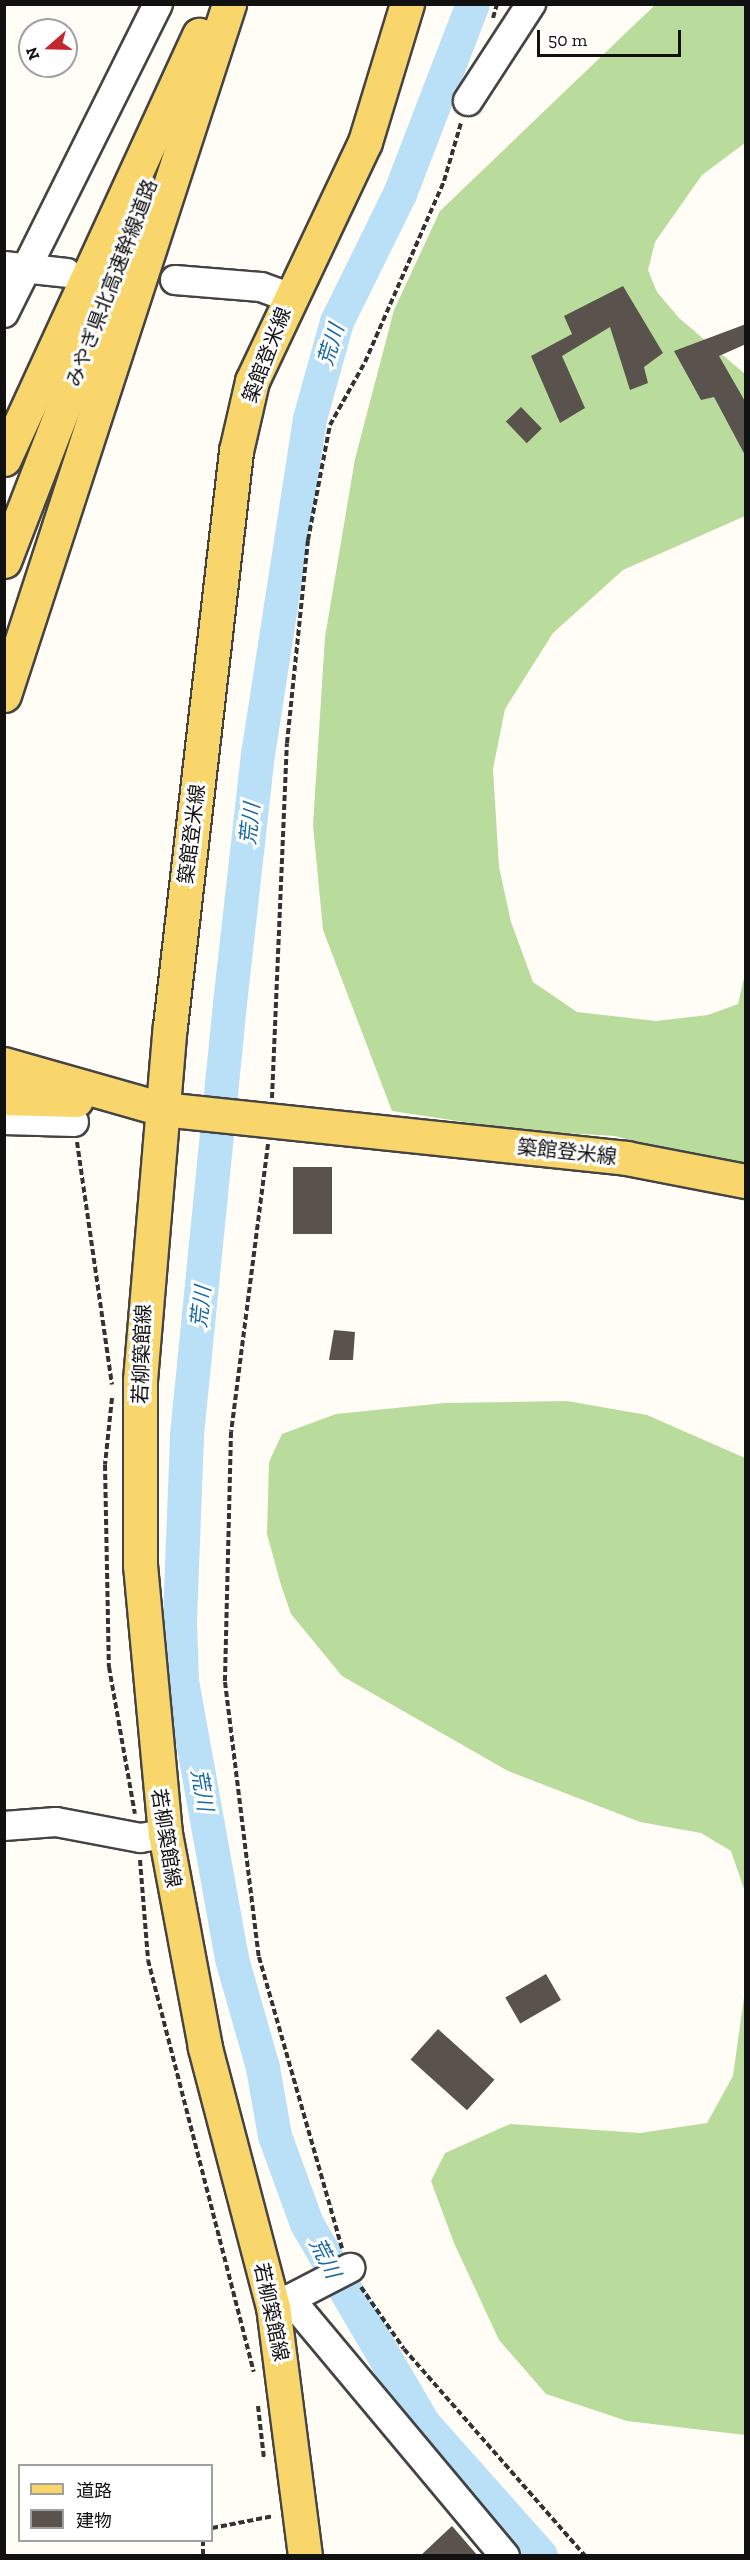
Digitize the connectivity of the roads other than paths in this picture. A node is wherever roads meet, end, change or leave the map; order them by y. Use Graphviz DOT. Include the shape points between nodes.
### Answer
graph roads {
  1 [pos="158,4"];
  2 [pos="213,4"];
  3 [pos="219,4"];
  4 [pos="229,4"];
  5 [pos="407,4"];
  6 [pos="531,4"];
  7 [pos="468,101"];
  8 [pos="17,267"];
  9 [pos="67,273"];
  10 [pos="175,280"];
  11 [pos="289,297"];
  12 [pos="4,314"];
  13 [pos="4,459"];
  14 [pos="4,561"];
  15 [pos="4,695"];
  16 [pos="4,1065"];
  17 [pos="4,1098"];
  18 [pos="123,1102"];
  19 [pos="174,1110"];
  20 [pos="4,1120"];
  21 [pos="74,1122"];
  22 [pos="746,1180"];
  23 [pos="4,1826"];
  24 [pos="165,1834"];
  25 [pos="350,2268"];
  26 [pos="289,2299"];
  27 [pos="305,2556"];
  28 [pos="505,2556"];
  1 -- 8 [label="street"];
  2 -- 13 [label="main road"];
  3 -- 14 [label="main road, みやぎ県北高速幹線道路"];
  4 -- 15 [label="main road"];
  5 -- 11 [label="main road, 築館登米線" via="365,142"];
  6 -- 7 [label="street"];
  8 -- 9 [label="street"];
  8 -- 12 [label="street"];
  10 -- 11 [label="street" via="261,287"];
  11 -- 19 [label="main road, 築館登米線" via="252,381 236,451"];
  16 -- 18 [label="main road"];
  17 -- 18 [label="main road"];
  18 -- 19 [label="main road"];
  19 -- 22 [label="main road, 築館登米線" via="626,1158"];
  19 -- 24 [label="main road, 若柳築館線" via="143,1305 139,1460 140,1565"];
  20 -- 21 [label="street"];
  23 -- 24 [label="street" via="56,1822 140,1838"];
  24 -- 26 [label="main road, 若柳築館線" via="205,2047"];
  25 -- 26 [label="street"];
  26 -- 27 [label="main road, 若柳築館線"];
  26 -- 28 [label="street"];
}
